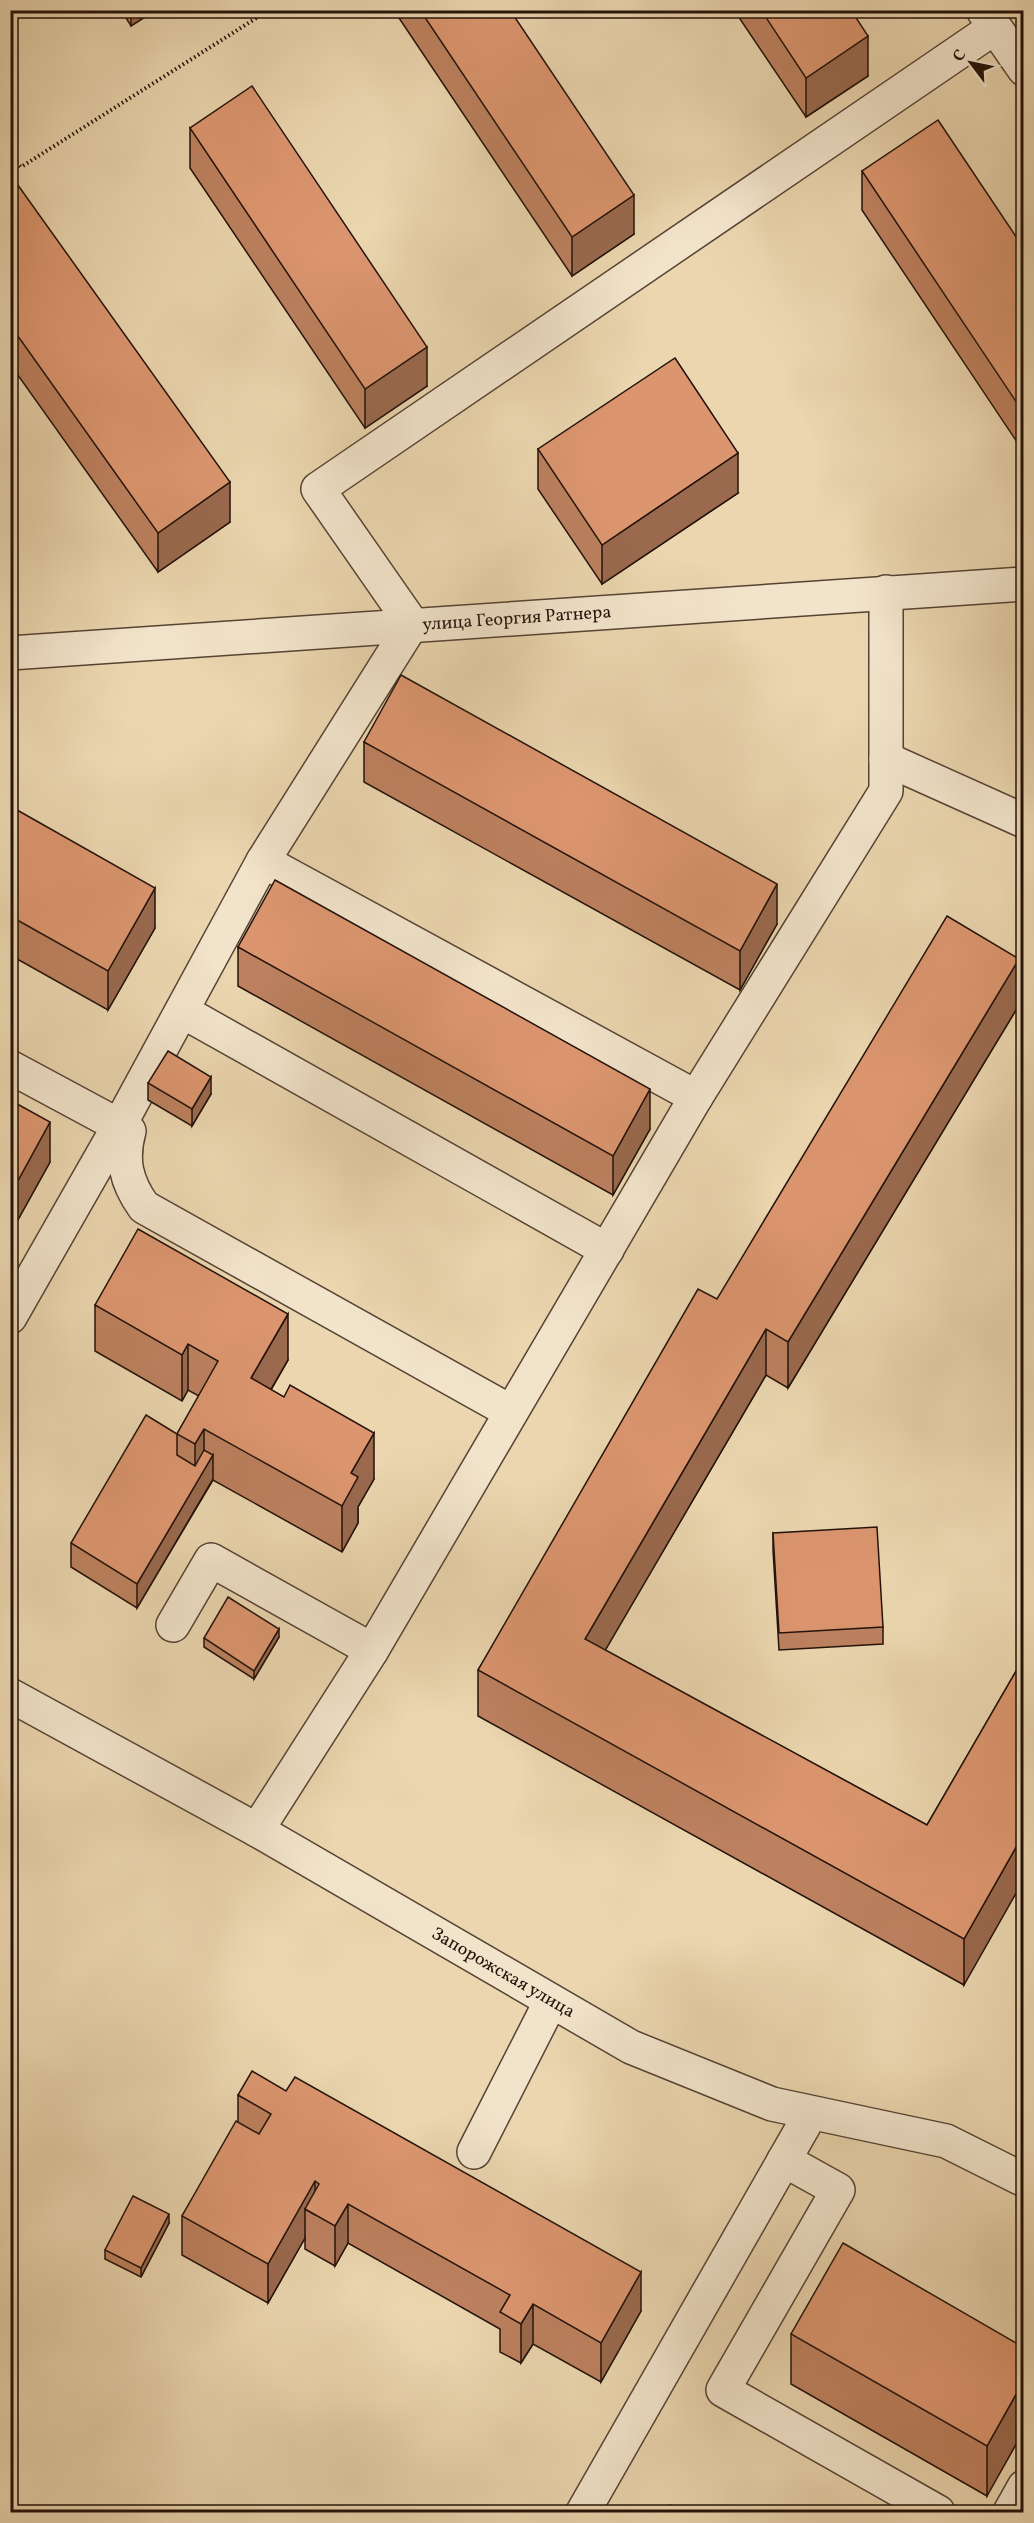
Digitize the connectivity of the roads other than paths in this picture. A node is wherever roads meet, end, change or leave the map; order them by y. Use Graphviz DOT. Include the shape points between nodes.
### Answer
graph roads {
  1 [pos="989,19"];
  2 [pos="1023,69"];
  3 [pos="1023,584"];
  4 [pos="886,592"];
  5 [pos="412,624"];
  6 [pos="10,653"];
  7 [pos="886,759"];
  8 [pos="1023,821"];
  9 [pos="263,861"];
  10 [pos="182,1011"];
  11 [pos="10,1066"];
  12 [pos="696,1097"];
  13 [pos="119,1126"];
  14 [pos="607,1250"];
  15 [pos="10,1317"];
  16 [pos="511,1412"];
  17 [pos="173,1624"];
  18 [pos="372,1650"];
  19 [pos="10,1695"];
  20 [pos="257,1830"];
  21 [pos="551,2001"];
  22 [pos="811,2113"];
  23 [pos="474,2152"];
  24 [pos="784,2160"];
  25 [pos="1023,2180"];
  26 [pos="1023,2487"];
  27 [pos="583,2512"];
  28 [pos="938,2512"];
  29 [pos="1010,2512"];
  1 -- 2 [label="street"];
  1 -- 5 [label="street" via="318,489"];
  3 -- 4 [label="street, улица Георгия Ратнера"];
  4 -- 5 [label="street, улица Георгия Ратнера"];
  4 -- 7 [label="street"];
  5 -- 6 [label="street, улица Георгия Ратнера"];
  5 -- 9 [label="street"];
  7 -- 8 [label="street"];
  7 -- 12 [label="street" via="886,791"];
  9 -- 10 [label="street"];
  9 -- 12 [label="street"];
  10 -- 13 [label="street"];
  10 -- 14 [label="street"];
  11 -- 13 [label="street"];
  12 -- 14 [label="street"];
  13 -- 15 [label="street"];
  13 -- 16 [label="street" via="129,1131 124,1168 144,1207"];
  14 -- 16 [label="street"];
  16 -- 18 [label="street"];
  17 -- 18 [label="street" via="211,1560"];
  18 -- 20 [label="street"];
  19 -- 20 [label="street, Запорожская улица"];
  20 -- 21 [label="street, Запорожская улица"];
  21 -- 22 [label="street, Запорожская улица" via="631,2047 772,2104"];
  21 -- 23 [label="street"];
  22 -- 24 [label="street"];
  22 -- 25 [label="street, Запорожская улица" via="946,2141"];
  24 -- 27 [label="street"];
  24 -- 28 [label="street" via="838,2190 723,2390"];
  26 -- 29 [label="street"];
}
